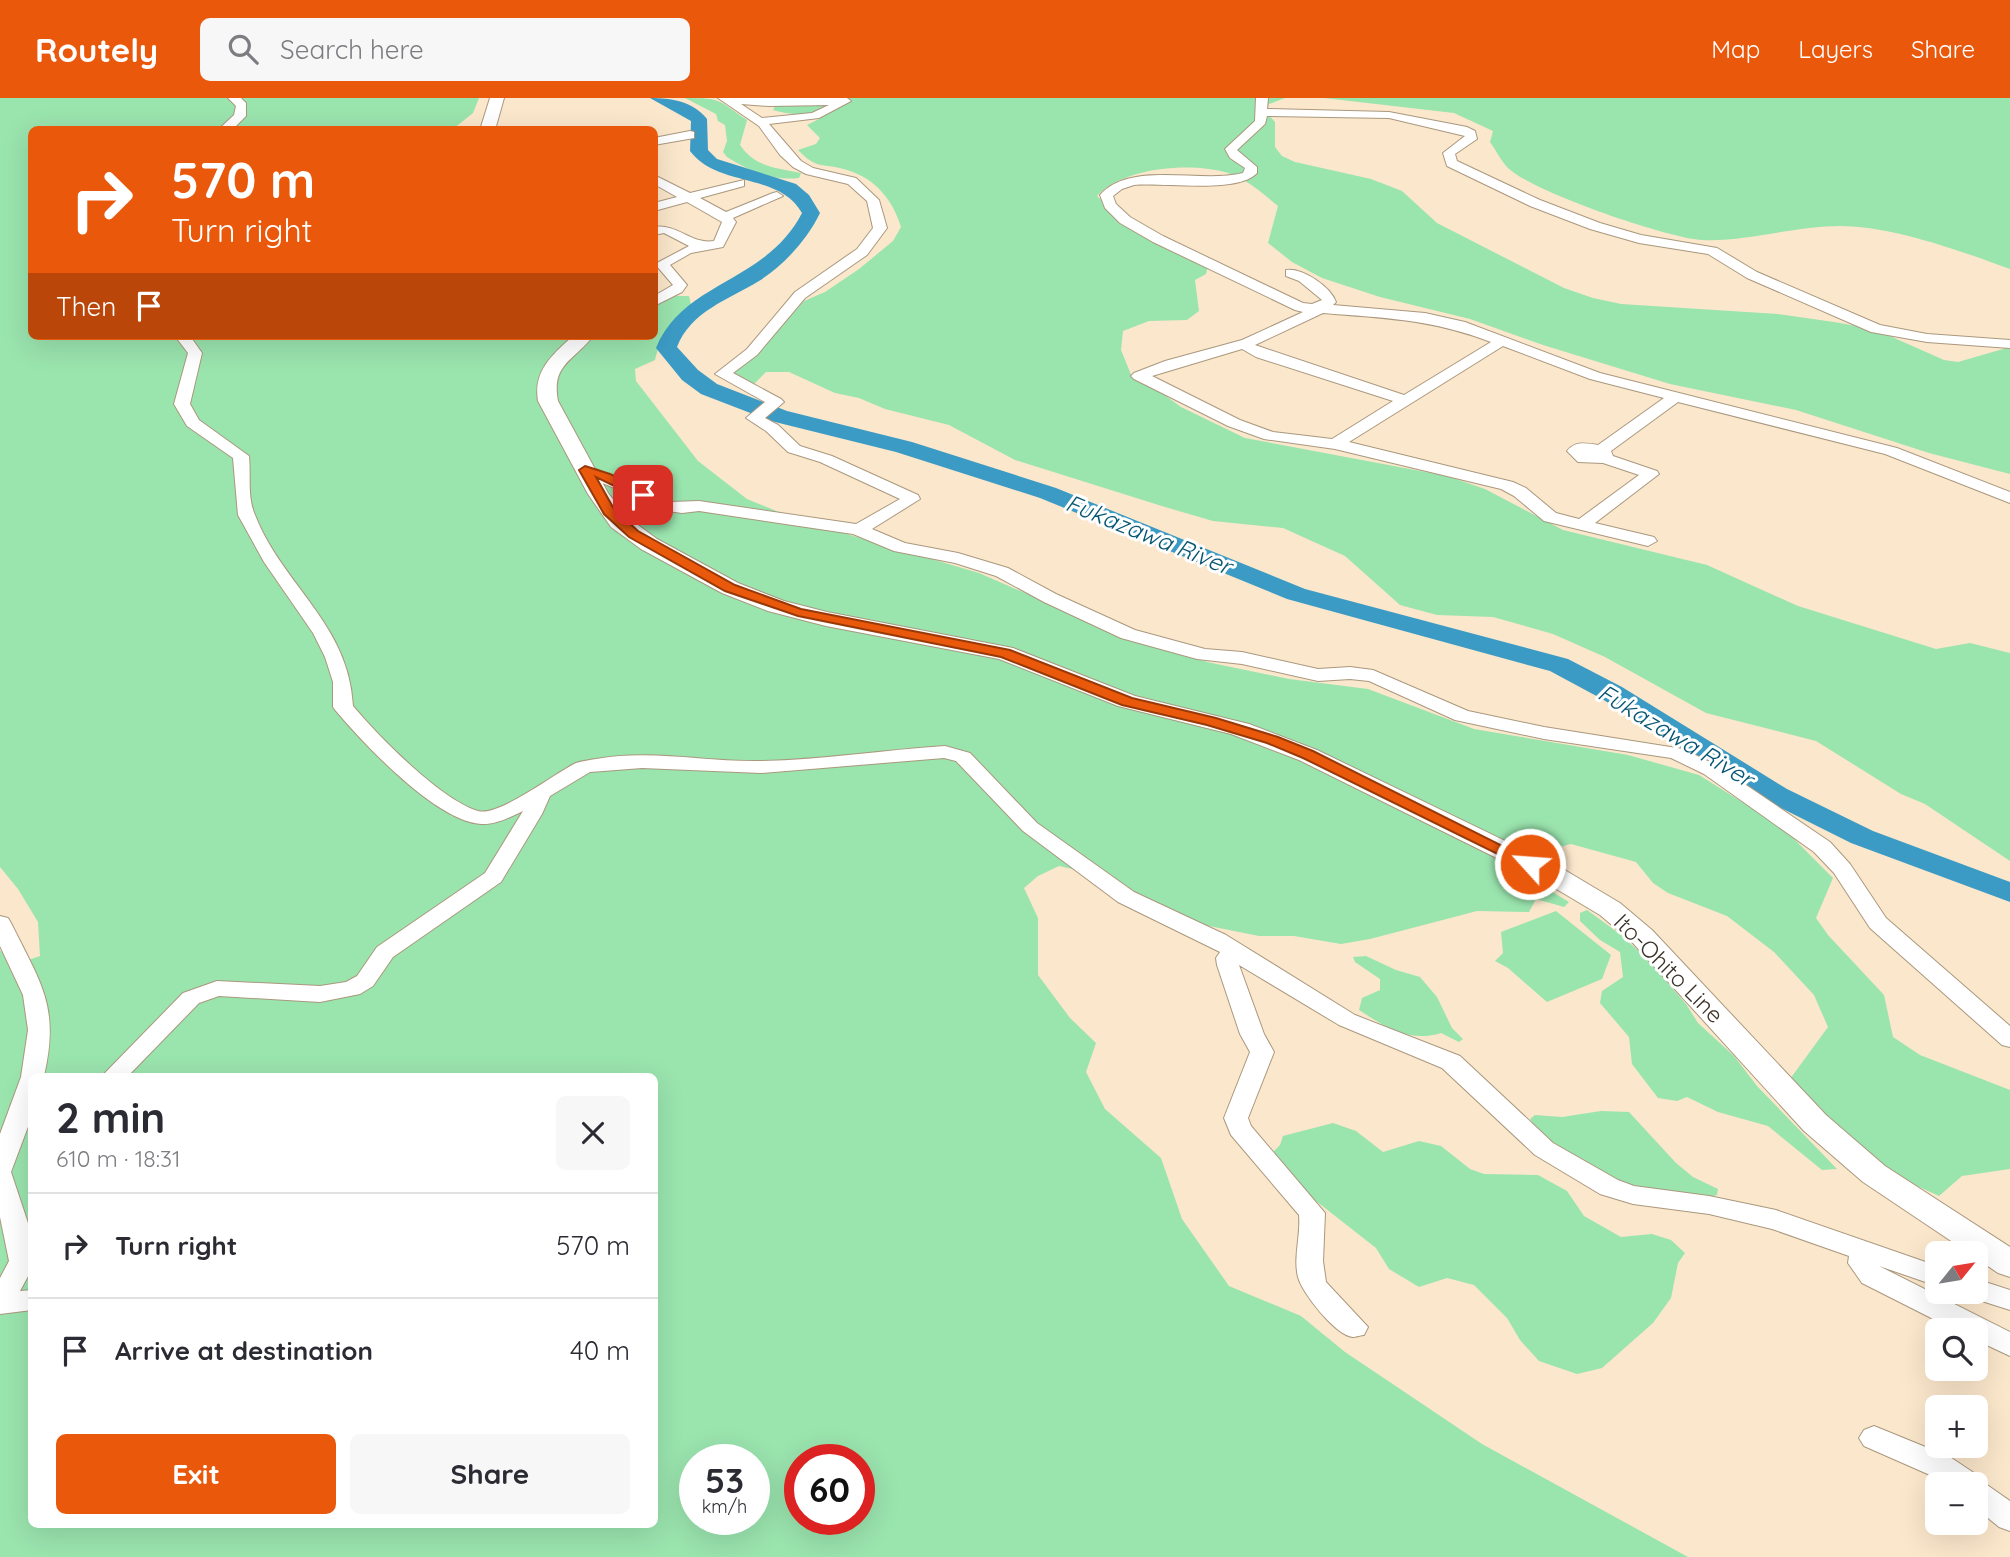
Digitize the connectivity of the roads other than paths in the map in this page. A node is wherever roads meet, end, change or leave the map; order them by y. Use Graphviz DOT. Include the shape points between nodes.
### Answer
graph roads {
  1 [pos="234,98"];
  2 [pos="497,98"];
  3 [pos="731,99"];
  4 [pos="848,99"];
  5 [pos="1262,105"];
  6 [pos="760,122"];
  7 [pos="229,126"];
  8 [pos="487,126"];
  9 [pos="690,135"];
  10 [pos="658,141"];
  11 [pos="658,181"];
  12 [pos="740,183"];
  13 [pos="687,196"];
  14 [pos="777,196"];
  15 [pos="658,205"];
  16 [pos="725,217"];
  17 [pos="658,230"];
  18 [pos="702,247"];
  19 [pos="658,252"];
  20 [pos="674,258"];
  21 [pos="1291,273"];
  22 [pos="658,300"];
  23 [pos="1314,309"];
  24 [pos="185,340"];
  25 [pos="580,340"];
  26 [pos="1502,341"];
  27 [pos="1247,343"];
  28 [pos="2010,344"];
  29 [pos="1675,397"];
  30 [pos="1405,400"];
  31 [pos="1335,444"];
  32 [pos="585,470"];
  33 [pos="2010,498"];
  34 [pos="1582,525"];
  35 [pos="857,529"];
  36 [pos="1647,541"];
  37 [pos="543,789"];
  38 [pos="0,923"];
  39 [pos="1235,950"];
  40 [pos="2010,1039"];
  41 [pos="33,1073"];
  42 [pos="117,1073"];
  43 [pos="28,1089"];
  44 [pos="0,1172"];
  45 [pos="1864,1250"];
  46 [pos="2010,1264"];
  47 [pos="1925,1272"];
  48 [pos="1988,1293"];
  49 [pos="28,1300"];
  50 [pos="2010,1300"];
  51 [pos="0,1304"];
  52 [pos="1354,1327"];
  53 [pos="2010,1345"];
  54 [pos="1874,1438"];
  55 [pos="1949,1472"];
  56 [pos="1988,1500"];
  57 [pos="2010,1517"];
  1 -- 7 [label="street" via="242,104 240,116"];
  2 -- 8 [label="main road"];
  3 -- 4 [label="street" via="769,103"];
  3 -- 6 [label="street"];
  4 -- 6 [label="street" via="815,116"];
  5 -- 23 [label="street" via="1261,122 1231,149 1251,167 1247,176 1214,183 1130,181 1105,195 1125,220 1158,239 1290,303"];
  5 -- 28 [label="street" via="1389,115 1463,130 1471,139 1449,153 1451,163 1535,203 1628,236 1712,251 1752,275 1875,328 1927,338"];
  6 -- 35 [label="street" via="797,164 846,177 873,200 880,228 862,252 800,295 752,352 723,374 776,403 754,418 794,449 912,499"];
  9 -- 10 [label="street"];
  11 -- 13 [label="street"];
  12 -- 13 [label="street"];
  13 -- 15 [label="street"];
  13 -- 16 [label="street"];
  14 -- 16 [label="street"];
  16 -- 18 [label="street" via="729,222 721,241"];
  17 -- 18 [label="street" via="666,229"];
  18 -- 20 [label="street"];
  19 -- 20 [label="street"];
  20 -- 22 [label="street" via="662,266 679,287"];
  21 -- 23 [label="street" via="1329,299"];
  23 -- 26 [label="street" via="1425,317"];
  23 -- 27 [label="street"];
  24 -- 37 [label="street" via="195,353 182,404 193,423 240,456 245,511 254,533 327,638 341,668 343,707 359,728 467,816 494,816"];
  25 -- 32 [label="main road, Ito-Ohito Line" via="547,374 544,388"];
  26 -- 29 [label="street" via="1572,369"];
  26 -- 30 [label="street"];
  27 -- 30 [label="street" via="1261,354"];
  27 -- 31 [label="street" via="1139,376 1270,436"];
  29 -- 33 [label="street" via="1865,443"];
  29 -- 34 [label="street" via="1602,454 1651,474"];
  30 -- 31 [label="street"];
  31 -- 34 [label="street" via="1507,485 1550,517"];
  32 -- 35 [label="street" via="677,509 699,506"];
  32 -- 46 [label="main road, Ito-Ohito Line" via="609,511 633,534 730,588 807,615 1005,653 1127,701 1272,740 1553,876 1611,909 1643,936 1815,1123 1874,1174"];
  34 -- 36 [label="street"];
  35 -- 40 [label="street" via="900,547 1002,572 1128,634 1204,655 1242,658 1318,675 1373,676 1462,716 1676,753 1711,770 1822,847 1878,923"];
  37 -- 39 [label="street" via="584,767 613,762 741,767 955,753 974,765 1030,827 1110,887"];
  37 -- 42 [label="street" via="492,877 384,952 365,981 352,989 320,994 218,988 191,998"];
  38 -- 41 [label="street" via="30,977 40,1013 41,1046"];
  39 -- 45 [label="street" via="1347,1020 1451,1062 1544,1149 1609,1187 1749,1213"];
  39 -- 52 [label="street" via="1227,958 1228,965 1262,1052 1237,1118 1240,1129 1312,1213 1311,1276 1320,1293"];
  43 -- 44 [label="street"];
  44 -- 51 [label="street" via="22,1261"];
  45 -- 47 [label="street"];
  45 -- 53 [label="street" via="1861,1262 1872,1276"];
  48 -- 50 [label="street"];
  49 -- 51 [label="street"];
  54 -- 55 [label="street"];
  56 -- 57 [label="street"];
}
